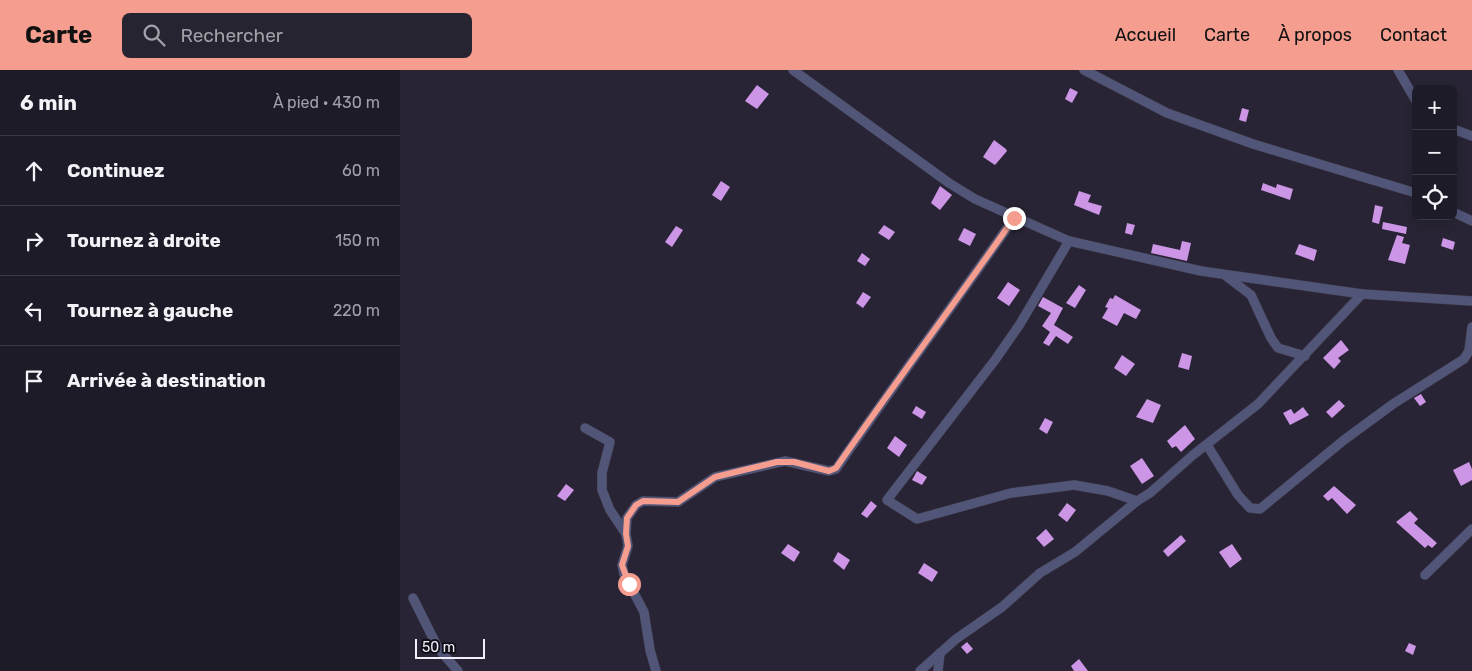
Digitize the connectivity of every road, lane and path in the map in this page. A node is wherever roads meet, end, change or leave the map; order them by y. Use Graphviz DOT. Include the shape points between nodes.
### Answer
graph roads {
  1 [pos="793,70"];
  2 [pos="1084,70"];
  3 [pos="1398,70"];
  4 [pos="1412,94"];
  5 [pos="1456,130"];
  6 [pos="1472,136"];
  7 [pos="1412,192"];
  8 [pos="1457,214"];
  9 [pos="1014,218"];
  10 [pos="1472,221"];
  11 [pos="1069,241"];
  12 [pos="1225,276"];
  13 [pos="1362,294"];
  14 [pos="1472,301"];
  15 [pos="1472,310"];
  16 [pos="1472,327"];
  17 [pos="1305,356"];
  18 [pos="585,428"];
  19 [pos="1207,445"];
  20 [pos="1137,501"];
  21 [pos="1472,529"];
  22 [pos="626,534"];
  23 [pos="1425,575"];
  24 [pos="413,598"];
  25 [pos="940,653"];
  26 [pos="458,671"];
  27 [pos="656,671"];
  28 [pos="920,671"];
  29 [pos="938,671"];
  1 -- 9 [label="street" via="949,183"];
  2 -- 7 [label="street" via="1166,113 1253,144"];
  3 -- 4 [label="street"];
  5 -- 6 [label="street"];
  8 -- 10 [label="street"];
  9 -- 11 [label="street"];
  9 -- 22 [label="street" via="956,304 890,389 836,468 829,471 785,461 715,477 678,502 643,501 636,505 627,518"];
  11 -- 12 [label="street"];
  11 -- 20 [label="street" via="995,360 887,500 917,519 1012,492 1074,485 1108,491"];
  12 -- 13 [label="street"];
  12 -- 17 [label="street" via="1251,296 1278,348"];
  13 -- 14 [label="street"];
  13 -- 17 [label="street"];
  14 -- 15 [label="street"];
  16 -- 19 [label="street" via="1469,351 1464,359 1344,440 1260,509 1250,508 1238,495"];
  17 -- 19 [label="street" via="1258,404"];
  18 -- 22 [label="street" via="610,442 601,481 610,510"];
  19 -- 20 [label="street" via="1155,490"];
  20 -- 25 [label="street" via="1075,552 1040,573 1002,607"];
  21 -- 23 [label="street"];
  22 -- 27 [label="street" via="628,546 622,565 644,612"];
  24 -- 26 [label="street" via="438,648"];
  25 -- 28 [label="street"];
  25 -- 29 [label="street"];
}
